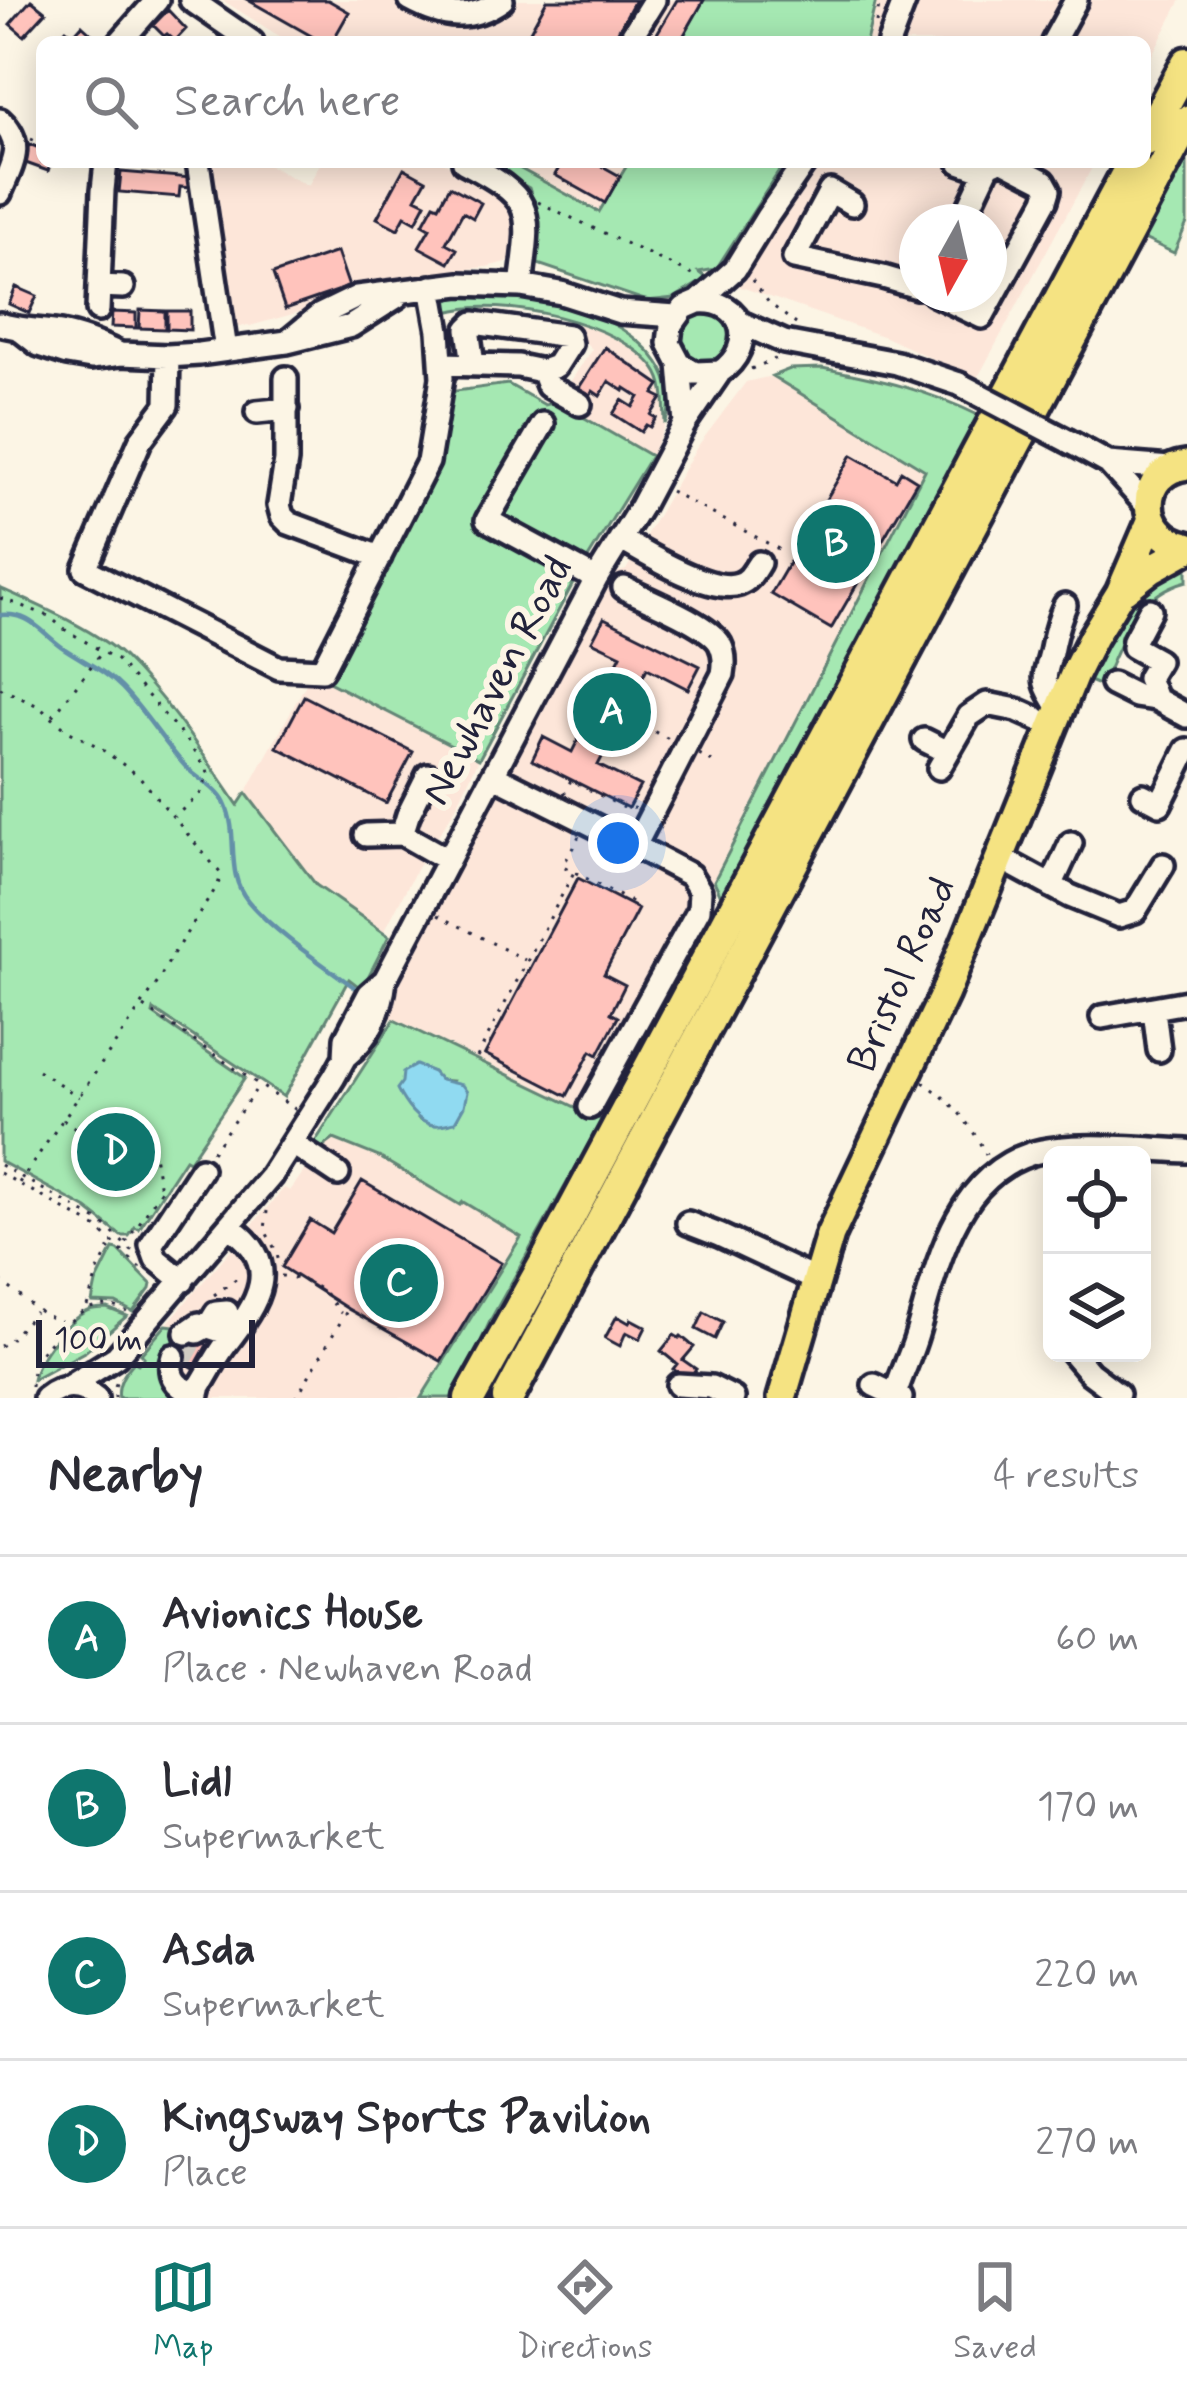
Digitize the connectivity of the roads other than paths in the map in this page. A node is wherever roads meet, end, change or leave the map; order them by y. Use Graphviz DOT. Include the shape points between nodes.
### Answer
graph roads {
  1 [pos="157,0"];
  2 [pos="191,0"];
  3 [pos="410,0"];
  4 [pos="502,0"];
  5 [pos="654,0"];
  6 [pos="904,0"];
  7 [pos="1076,0"];
  8 [pos="120,33"];
  9 [pos="243,36"];
  10 [pos="632,36"];
  11 [pos="891,36"];
  12 [pos="1056,36"];
  13 [pos="1187,63"];
  14 [pos="0,120"];
  15 [pos="1187,121"];
  16 [pos="1151,129"];
  17 [pos="106,168"];
  18 [pos="199,168"];
  19 [pos="474,168"];
  20 [pos="802,168"];
  21 [pos="995,168"];
  22 [pos="1007,168"];
  23 [pos="1130,168"];
  24 [pos="0,193"];
  25 [pos="852,204"];
  26 [pos="973,204"];
  27 [pos="742,272"];
  28 [pos="1007,272"];
  29 [pos="899,283"];
  30 [pos="99,286"];
  31 [pos="521,286"];
  32 [pos="123,287"];
  33 [pos="431,287"];
  34 [pos="698,302"];
  35 [pos="98,310"];
  36 [pos="620,312"];
  37 [pos="676,316"];
  38 [pos="735,316"];
  39 [pos="10,327"];
  40 [pos="792,334"];
  41 [pos="226,350"];
  42 [pos="168,356"];
  43 [pos="675,357"];
  44 [pos="442,364"];
  45 [pos="473,364"];
  46 [pos="729,365"];
  47 [pos="542,371"];
  48 [pos="286,378"];
  49 [pos="580,404"];
  50 [pos="287,409"];
  51 [pos="257,412"];
  52 [pos="685,423"];
  53 [pos="543,424"];
  54 [pos="1108,463"];
  55 [pos="1182,465"];
  56 [pos="1150,515"];
  57 [pos="620,539"];
  58 [pos="1187,548"];
  59 [pos="380,557"];
  60 [pos="759,563"];
  61 [pos="596,579"];
  62 [pos="624,588"];
  63 [pos="1120,593"];
  64 [pos="1065,605"];
  65 [pos="1150,610"];
  66 [pos="1112,684"];
  67 [pos="1156,699"];
  68 [pos="1187,716"];
  69 [pos="1057,718"];
  70 [pos="924,740"];
  71 [pos="1187,750"];
  72 [pos="493,775"];
  73 [pos="429,776"];
  74 [pos="1143,795"];
  75 [pos="402,834"];
  76 [pos="366,835"];
  77 [pos="1071,843"];
  78 [pos="634,846"];
  79 [pos="1000,858"];
  80 [pos="448,860"];
  81 [pos="1163,865"];
  82 [pos="1051,886"];
  83 [pos="1187,1002"];
  84 [pos="1154,1010"];
  85 [pos="1102,1017"];
  86 [pos="1159,1049"];
  87 [pos="590,1107"];
  88 [pos="293,1144"];
  89 [pos="1187,1150"];
  90 [pos="1043,1151"];
  91 [pos="1151,1151"];
  92 [pos="201,1169"];
  93 [pos="338,1174"];
  94 [pos="688,1223"];
  95 [pos="230,1228"];
  96 [pos="816,1280"];
  97 [pos="182,1281"];
  98 [pos="116,1357"];
  99 [pos="1082,1362"];
  100 [pos="187,1380"];
  101 [pos="678,1385"];
  102 [pos="874,1385"];
  103 [pos="68,1387"];
  104 [pos="36,1390"];
  105 [pos="1118,1394"];
  106 [pos="898,1397"];
  107 [pos="99,1398"];
  108 [pos="470,1398"];
  109 [pos="508,1398"];
  110 [pos="733,1398"];
  111 [pos="782,1398"];
  1 -- 8 [label="street"];
  2 -- 9 [label="street"];
  3 -- 4 [label="street" via="454,16"];
  5 -- 10 [label="street"];
  6 -- 11 [label="street"];
  7 -- 12 [label="street"];
  13 -- 16 [label="highway"];
  14 -- 24 [label="street" via="16,139"];
  15 -- 109 [label="highway"];
  17 -- 30 [label="street"];
  18 -- 41 [label="street"];
  19 -- 31 [label="street" via="522,205"];
  20 -- 27 [label="street"];
  21 -- 26 [label="street"];
  22 -- 28 [label="street" via="1049,190"];
  23 -- 108 [label="highway"];
  25 -- 29 [label="street" via="830,191 794,258"];
  27 -- 34 [label="street"];
  27 -- 38 [label="street"];
  30 -- 32 [label="street"];
  30 -- 35 [label="street"];
  31 -- 33 [label="street"];
  31 -- 36 [label="street"];
  33 -- 41 [label="street" via="404,292 351,326"];
  33 -- 44 [label="street"];
  34 -- 37 [label="street"];
  34 -- 38 [label="street"];
  36 -- 37 [label="street"];
  36 -- 43 [label="street"];
  37 -- 43 [label="street" via="669,334"];
  38 -- 40 [label="street"];
  38 -- 46 [label="street" via="742,345"];
  39 -- 42 [label="street" via="67,354"];
  40 -- 46 [label="street"];
  40 -- 54 [label="street, bridge" via="959,384"];
  41 -- 42 [label="street"];
  42 -- 59 [label="street" via="167,405 140,441 85,569 279,668 322,670"];
  43 -- 46 [label="street" via="695,373"];
  43 -- 52 [label="street"];
  44 -- 45 [label="street"];
  44 -- 59 [label="street" via="428,462"];
  45 -- 47 [label="street"];
  45 -- 47 [label="street" via="468,329 475,323 568,336 556,366"];
  46 -- 52 [label="street, Newhaven Road"];
  47 -- 49 [label="street" via="548,386"];
  48 -- 50 [label="street"];
  50 -- 51 [label="street"];
  50 -- 59 [label="street" via="282,516"];
  52 -- 57 [label="street, Newhaven Road"];
  53 -- 61 [label="street" via="487,520"];
  54 -- 55 [label="street"];
  54 -- 56 [label="street"];
  55 -- 56 [label="main road, Bristol Road" via="1154,486"];
  56 -- 58 [label="main road" via="1157,531"];
  56 -- 63 [label="main road, Bristol Road"];
  57 -- 60 [label="street" via="715,585 749,579"];
  57 -- 61 [label="street, Newhaven Road"];
  58 -- 63 [label="main road, Bristol Road"];
  61 -- 72 [label="street, Newhaven Road"];
  62 -- 78 [label="street" via="715,636 725,661"];
  63 -- 69 [label="main road, Bristol Road"];
  64 -- 69 [label="street" via="1044,673"];
  65 -- 67 [label="street" via="1132,647 1158,661 1148,678"];
  66 -- 67 [label="street"];
  67 -- 68 [label="street"];
  69 -- 70 [label="street" via="987,704 969,716 944,760"];
  69 -- 79 [label="main road, Bristol Road"];
  71 -- 74 [label="street" via="1160,804"];
  72 -- 78 [label="street"];
  72 -- 80 [label="street, Newhaven Road"];
  73 -- 75 [label="street"];
  75 -- 76 [label="street"];
  75 -- 80 [label="street"];
  77 -- 82 [label="street"];
  78 -- 87 [label="street" via="690,874 699,909"];
  79 -- 82 [label="street"];
  79 -- 96 [label="main road, Bristol Road"];
  80 -- 88 [label="street, Newhaven Road" via="360,1044"];
  81 -- 82 [label="street" via="1128,915"];
  83 -- 84 [label="street"];
  84 -- 85 [label="street"];
  84 -- 86 [label="street"];
  88 -- 93 [label="street"];
  88 -- 95 [label="street, Newhaven Road"];
  89 -- 91 [label="street"];
  90 -- 106 [label="street" via="1009,1163 971,1195 938,1263"];
  92 -- 97 [label="street" via="151,1245"];
  94 -- 96 [label="street"];
  95 -- 97 [label="street, Newhaven Road"];
  95 -- 100 [label="street" via="260,1264 261,1287 211,1330"];
  96 -- 111 [label="main road, Bristol Road"];
  97 -- 98 [label="street, Newhaven Road"];
  98 -- 103 [label="street, Newhaven Road"];
  98 -- 107 [label="street, Newhaven Road"];
  99 -- 105 [label="street"];
  101 -- 110 [label="street"];
  102 -- 106 [label="street"];
  103 -- 104 [label="street, Newhaven Road"];
  103 -- 107 [label="street"];
}
